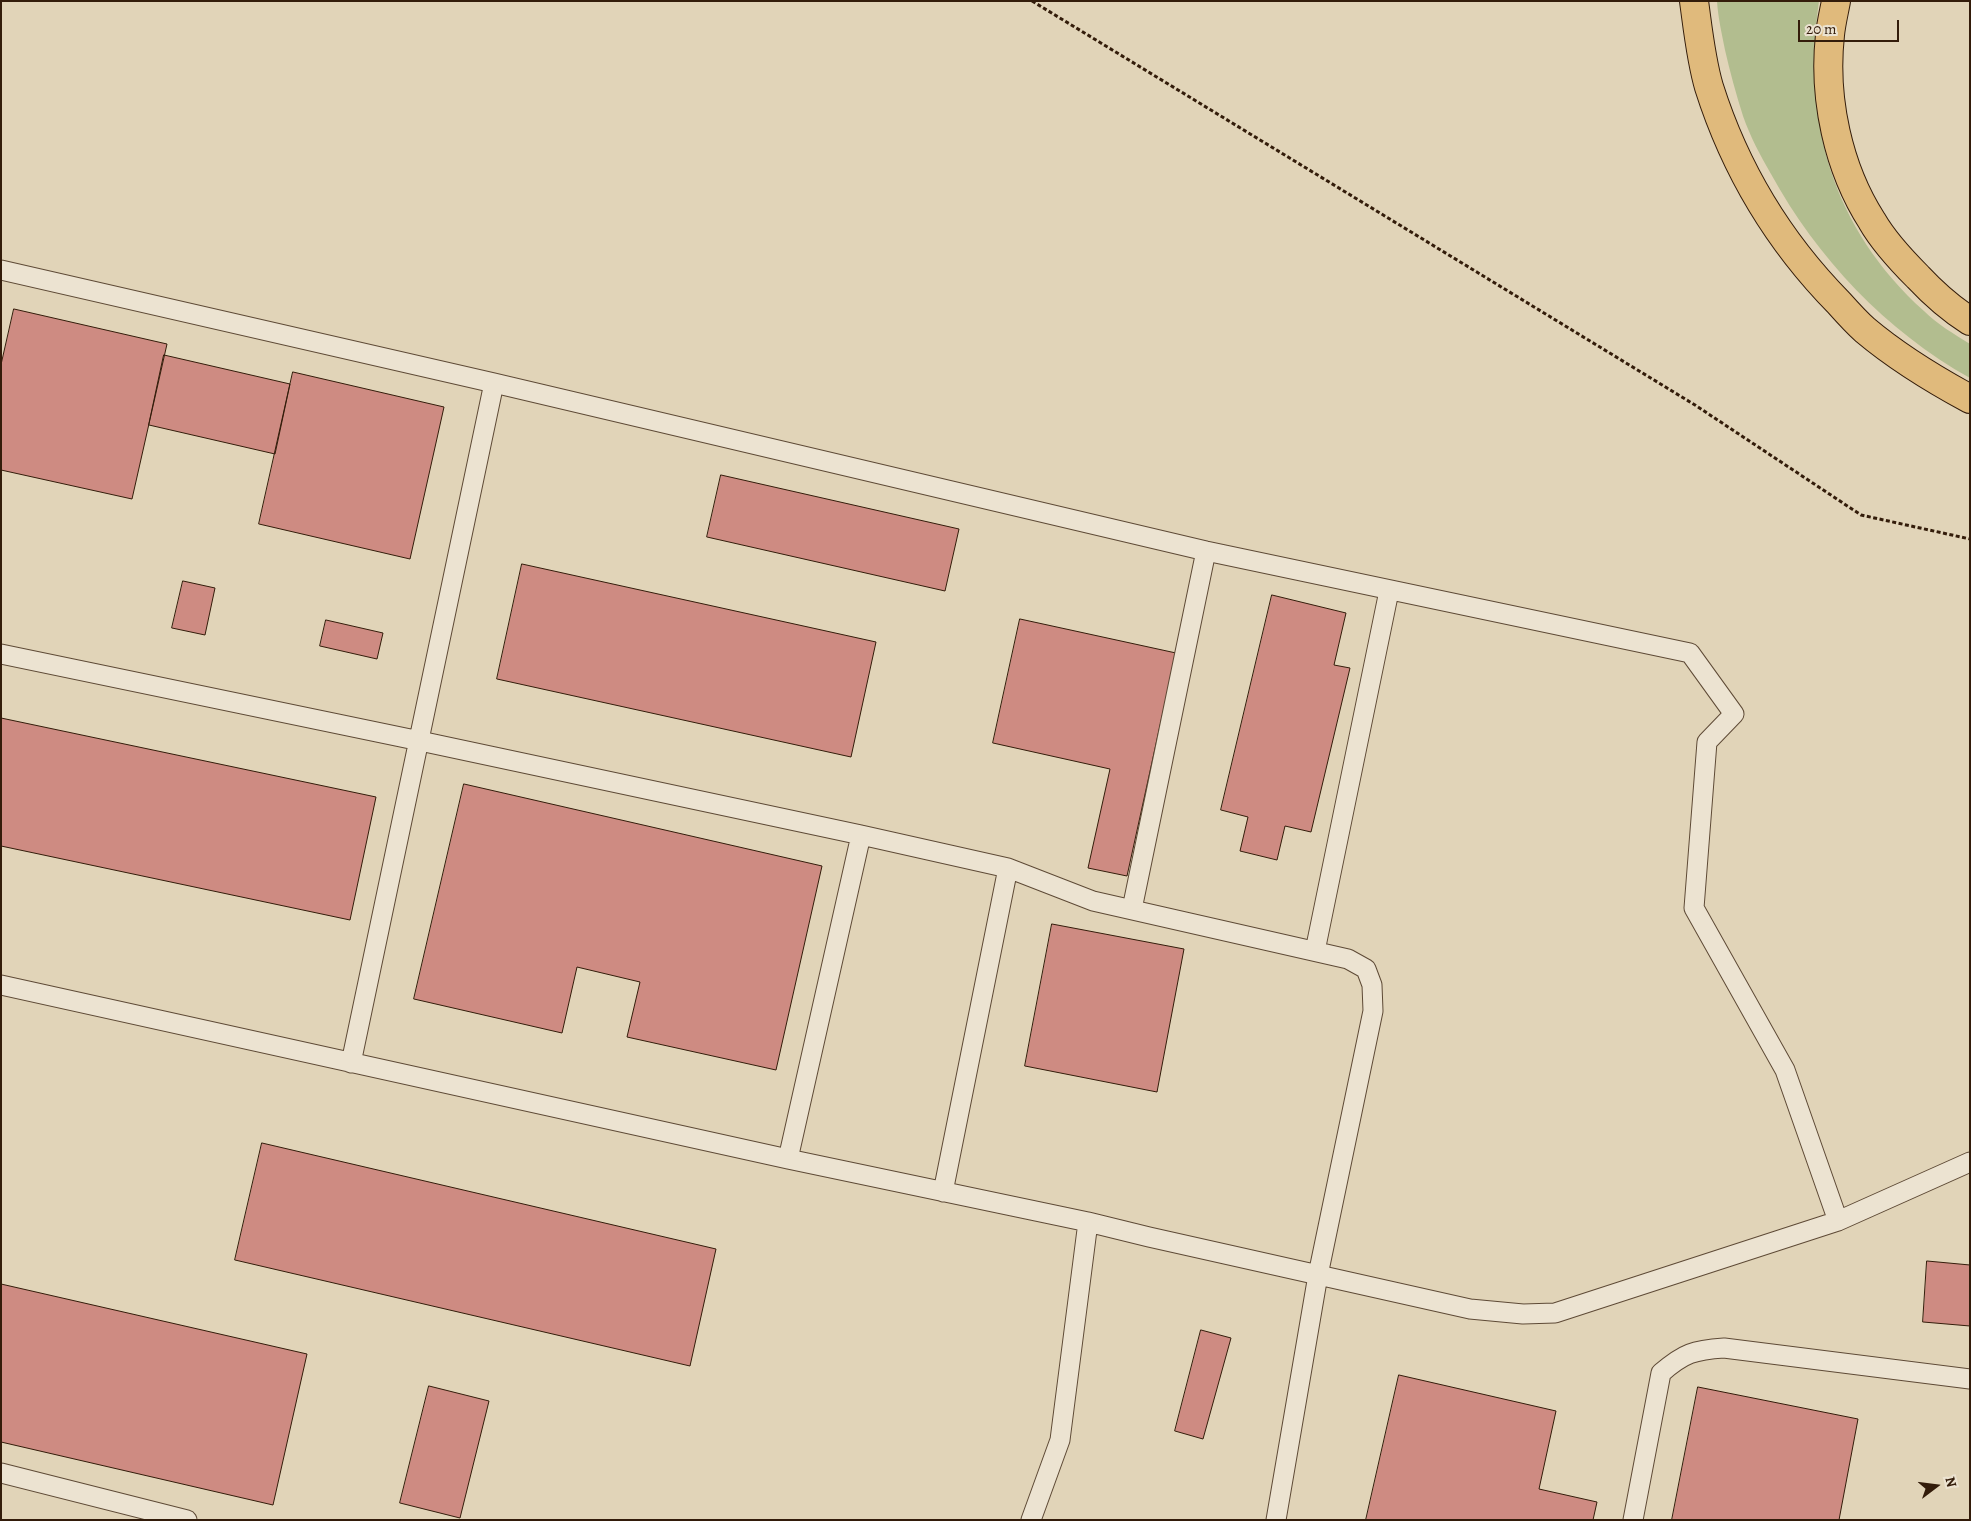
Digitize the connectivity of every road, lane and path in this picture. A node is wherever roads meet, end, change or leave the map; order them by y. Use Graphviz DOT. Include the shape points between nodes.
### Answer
graph roads {
  1 [pos="1032,1"];
  2 [pos="1694,1"];
  3 [pos="1836,1"];
  4 [pos="1,270"];
  5 [pos="1970,321"];
  6 [pos="494,383"];
  7 [pos="1970,399"];
  8 [pos="1970,540"];
  9 [pos="1206,551"];
  10 [pos="1389,591"];
  11 [pos="1,654"];
  12 [pos="420,741"];
  13 [pos="862,835"];
  14 [pos="1008,868"];
  15 [pos="1132,909"];
  16 [pos="1315,951"];
  17 [pos="1,985"];
  18 [pos="351,1063"];
  19 [pos="788,1159"];
  20 [pos="1970,1162"];
  21 [pos="943,1192"];
  22 [pos="1838,1221"];
  23 [pos="1088,1222"];
  24 [pos="1318,1275"];
  25 [pos="1970,1379"];
  26 [pos="1,1473"];
  27 [pos="187,1520"];
  28 [pos="1031,1520"];
  29 [pos="1276,1520"];
  30 [pos="1633,1520"];
  1 -- 8 [label="path" via="1695,405 1861,515"];
  2 -- 7 [label="main road" via="1709,85 1724,130 1766,213 1793,252 1864,330 1900,358"];
  3 -- 5 [label="main road" via="1830,36 1832,113 1856,192 1896,255"];
  4 -- 6 [label="lane"];
  6 -- 9 [label="lane"];
  6 -- 12 [label="lane"];
  9 -- 10 [label="lane"];
  9 -- 15 [label="lane"];
  10 -- 16 [label="lane"];
  10 -- 22 [label="lane" via="1690,653 1696,660 1734,714 1707,742 1694,908 1785,1070"];
  11 -- 12 [label="lane"];
  12 -- 13 [label="lane"];
  12 -- 18 [label="lane"];
  13 -- 14 [label="lane"];
  13 -- 19 [label="lane"];
  14 -- 15 [label="lane" via="1093,901"];
  14 -- 21 [label="lane"];
  15 -- 16 [label="lane"];
  16 -- 24 [label="lane" via="1348,959 1366,969 1372,985 1373,1010"];
  17 -- 18 [label="lane"];
  18 -- 19 [label="lane"];
  19 -- 21 [label="lane"];
  20 -- 22 [label="lane"];
  21 -- 23 [label="lane"];
  22 -- 24 [label="lane" via="1555,1313 1523,1314 1470,1309"];
  23 -- 24 [label="lane"];
  23 -- 28 [label="lane" via="1060,1440"];
  24 -- 29 [label="lane"];
  25 -- 30 [label="lane" via="1724,1348 1698,1349 1676,1359 1661,1372"];
  26 -- 27 [label="lane"];
}
